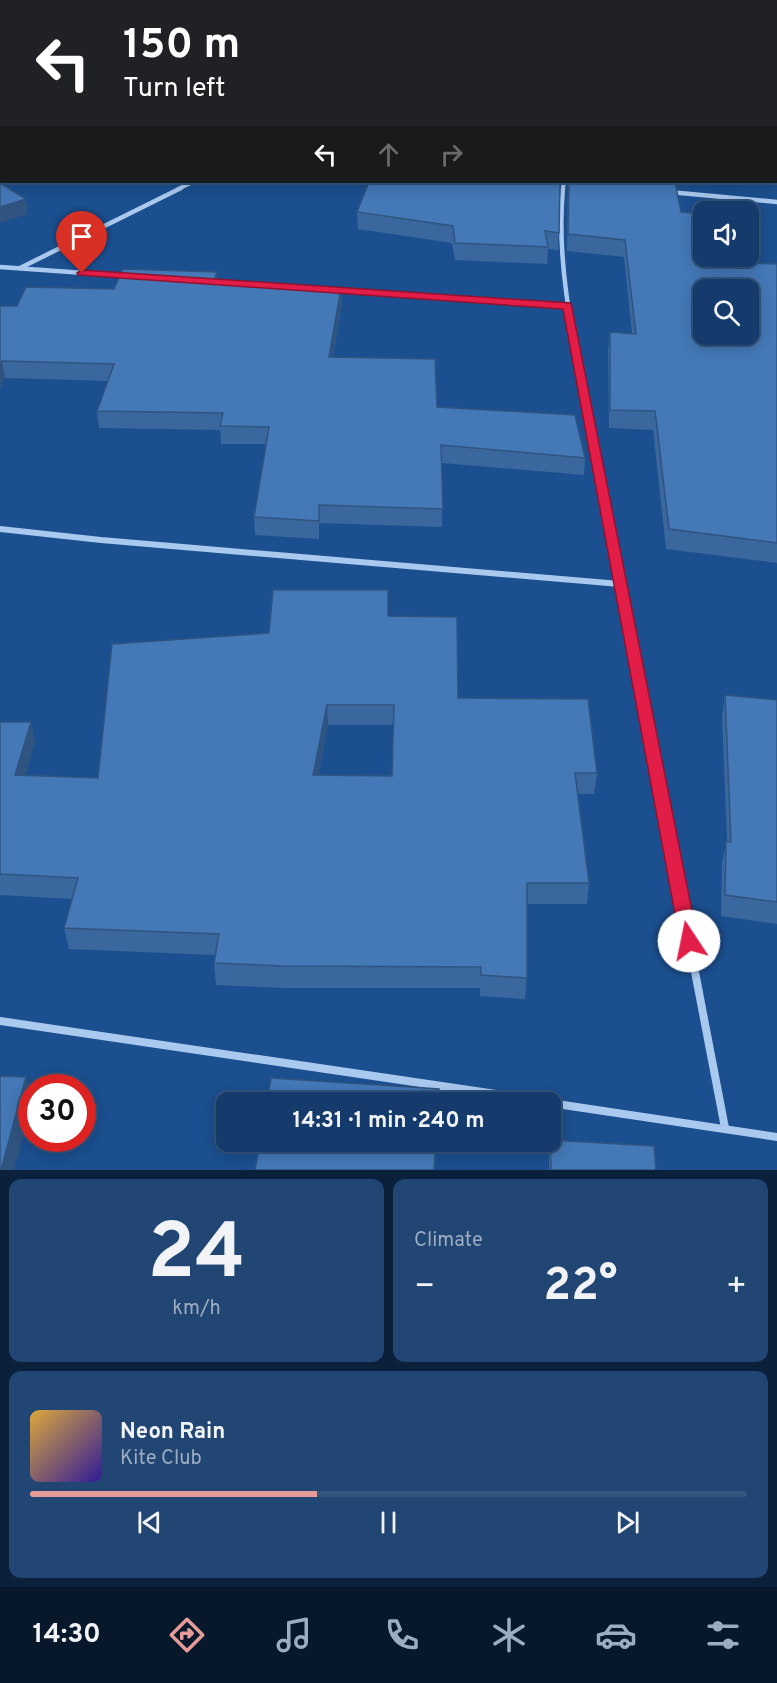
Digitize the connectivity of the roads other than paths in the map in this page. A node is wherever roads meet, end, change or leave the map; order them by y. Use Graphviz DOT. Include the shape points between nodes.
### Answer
graph roads {
  1 [pos="191,183"];
  2 [pos="564,183"];
  3 [pos="665,191"];
  4 [pos="777,202"];
  5 [pos="0,267"];
  6 [pos="19,268"];
  7 [pos="133,277"];
  8 [pos="330,290"];
  9 [pos="568,306"];
  10 [pos="0,529"];
  11 [pos="620,584"];
  12 [pos="0,1021"];
  13 [pos="482,1092"];
  14 [pos="561,1104"];
  15 [pos="725,1128"];
  16 [pos="777,1137"];
  1 -- 6 [label="street"];
  2 -- 9 [label="street" via="561,211"];
  3 -- 4 [label="street"];
  5 -- 6 [label="street"];
  6 -- 7 [label="street"];
  8 -- 9 [label="street"];
  9 -- 11 [label="street"];
  10 -- 11 [label="street"];
  11 -- 15 [label="street"];
  12 -- 13 [label="street"];
  14 -- 15 [label="street"];
  15 -- 16 [label="street"];
}
